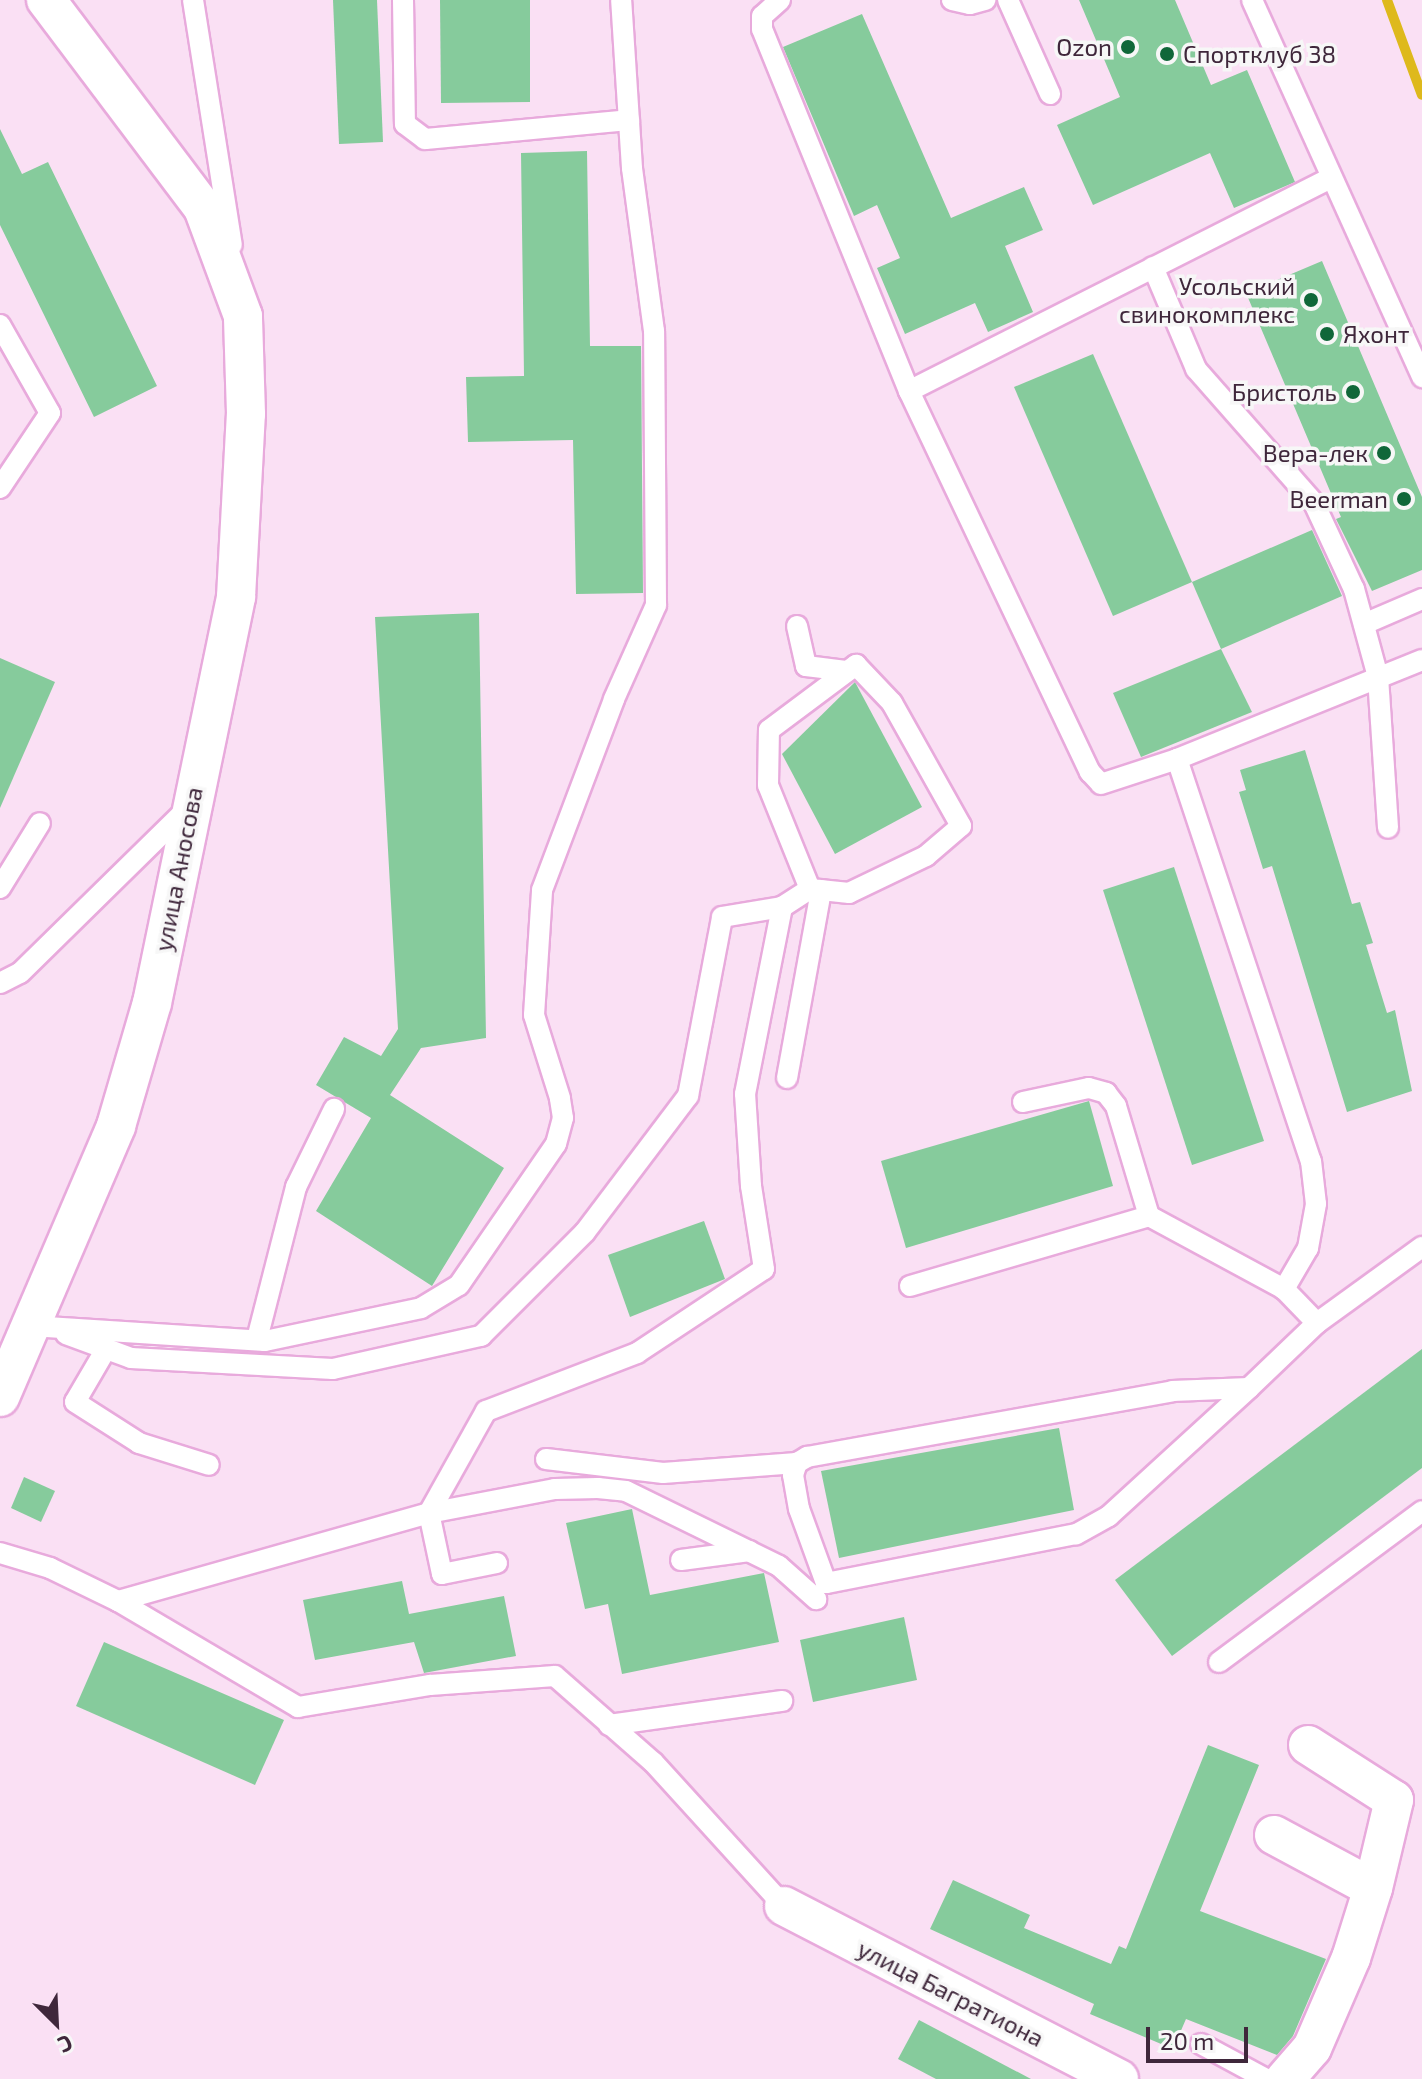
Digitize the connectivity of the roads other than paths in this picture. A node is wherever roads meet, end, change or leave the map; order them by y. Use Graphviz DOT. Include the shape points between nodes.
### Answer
graph roads {
  1 [pos="46,0"];
  2 [pos="193,0"];
  3 [pos="403,0"];
  4 [pos="621,0"];
  5 [pos="780,0"];
  6 [pos="952,0"];
  7 [pos="985,0"];
  8 [pos="1008,0"];
  9 [pos="1252,0"];
  10 [pos="1050,94"];
  11 [pos="629,120"];
  12 [pos="1331,178"];
  13 [pos="1153,267"];
  14 [pos="243,316"];
  15 [pos="0,325"];
  16 [pos="1422,377"];
  17 [pos="909,391"];
  18 [pos="0,488"];
  19 [pos="1422,599"];
  20 [pos="1364,624"];
  21 [pos="797,626"];
  22 [pos="1422,660"];
  23 [pos="846,671"];
  24 [pos="1378,677"];
  25 [pos="1177,759"];
  26 [pos="191,805"];
  27 [pos="40,823"];
  28 [pos="1388,828"];
  29 [pos="0,888"];
  30 [pos="816,890"];
  31 [pos="782,907"];
  32 [pos="0,983"];
  33 [pos="787,1078"];
  34 [pos="1023,1102"];
  35 [pos="334,1109"];
  36 [pos="1149,1216"];
  37 [pos="1422,1247"];
  38 [pos="910,1286"];
  39 [pos="1284,1289"];
  40 [pos="1317,1323"];
  41 [pos="38,1326"];
  42 [pos="257,1339"];
  43 [pos="106,1349"];
  44 [pos="1249,1388"];
  45 [pos="0,1397"];
  46 [pos="546,1459"];
  47 [pos="797,1463"];
  48 [pos="209,1465"];
  49 [pos="1422,1511"];
  50 [pos="429,1513"];
  51 [pos="749,1551"];
  52 [pos="0,1553"];
  53 [pos="681,1560"];
  54 [pos="497,1563"];
  55 [pos="816,1599"];
  56 [pos="118,1601"];
  57 [pos="1219,1662"];
  58 [pos="782,1701"];
  59 [pos="609,1725"];
  60 [pos="1308,1745"];
  61 [pos="1274,1835"];
  62 [pos="1373,1888"];
  63 [pos="784,1906"];
  64 [pos="1201,2044"];
  65 [pos="1119,2079"];
  66 [pos="1266,2079"];
  67 [pos="1285,2079"];
  1 -- 14 [label="street, улица Аносова" via="203,208"];
  2 -- 14 [label="lane"];
  3 -- 11 [label="lane" via="405,124 425,139"];
  4 -- 11 [label="lane"];
  5 -- 17 [label="lane" via="762,16 762,29"];
  6 -- 7 [label="lane"];
  8 -- 10 [label="lane"];
  9 -- 12 [label="lane"];
  11 -- 42 [label="lane" via="654,331 656,605 614,699 542,890 534,1015 560,1098 563,1118 556,1144 459,1285 443,1300"];
  12 -- 13 [label="lane"];
  12 -- 16 [label="lane"];
  13 -- 17 [label="lane"];
  13 -- 20 [label="lane" via="1196,369 1314,503 1354,589"];
  14 -- 26 [label="street, улица Аносова" via="246,414 236,597"];
  15 -- 18 [label="lane" via="50,413"];
  17 -- 25 [label="lane" via="1090,772 1101,784 1116,783"];
  19 -- 20 [label="lane"];
  20 -- 24 [label="lane"];
  21 -- 23 [label="lane" via="806,666"];
  22 -- 24 [label="lane"];
  23 -- 30 [label="lane" via="769,730 768,785"];
  23 -- 30 [label="lane" via="856,665 892,703 961,826 926,856 849,893"];
  24 -- 25 [label="lane"];
  24 -- 28 [label="lane"];
  25 -- 39 [label="lane" via="1311,1161 1316,1204 1308,1248"];
  26 -- 32 [label="lane" via="20,973"];
  26 -- 41 [label="street, улица Аносова" via="152,1003 116,1126"];
  27 -- 29 [label="lane"];
  30 -- 31 [label="lane"];
  30 -- 33 [label="lane"];
  31 -- 43 [label="lane" via="722,917 688,1096 585,1232 481,1336 333,1369 131,1358"];
  31 -- 50 [label="lane" via="745,1094 764,1269 637,1353 486,1411"];
  34 -- 36 [label="lane" via="1089,1088 1106,1093 1116,1106"];
  35 -- 42 [label="lane" via="296,1187"];
  36 -- 38 [label="lane"];
  36 -- 39 [label="lane"];
  37 -- 40 [label="lane"];
  39 -- 40 [label="lane"];
  40 -- 44 [label="lane"];
  41 -- 42 [label="lane"];
  41 -- 43 [label="lane"];
  41 -- 45 [label="street, улица Аносова"];
  43 -- 48 [label="lane" via="75,1402 139,1443"];
  44 -- 47 [label="lane" via="1172,1391"];
  44 -- 47 [label="lane" via="1109,1516 1076,1534 826,1583 799,1509 793,1475"];
  46 -- 47 [label="lane" via="663,1473"];
  49 -- 57 [label="lane"];
  50 -- 51 [label="lane" via="555,1489 612,1489"];
  50 -- 54 [label="lane" via="442,1574"];
  50 -- 56 [label="lane"];
  51 -- 53 [label="lane"];
  51 -- 55 [label="lane" via="779,1566"];
  52 -- 56 [label="lane" via="50,1568"];
  56 -- 59 [label="lane" via="298,1707 430,1685 555,1676"];
  58 -- 59 [label="lane"];
  59 -- 63 [label="lane" via="653,1762"];
  60 -- 62 [label="street" via="1394,1800"];
  61 -- 62 [label="street"];
  62 -- 67 [label="street" via="1351,1958 1312,2048"];
  63 -- 65 [label="street, улица Багратиона"];
  64 -- 66 [label="lane"];
}
